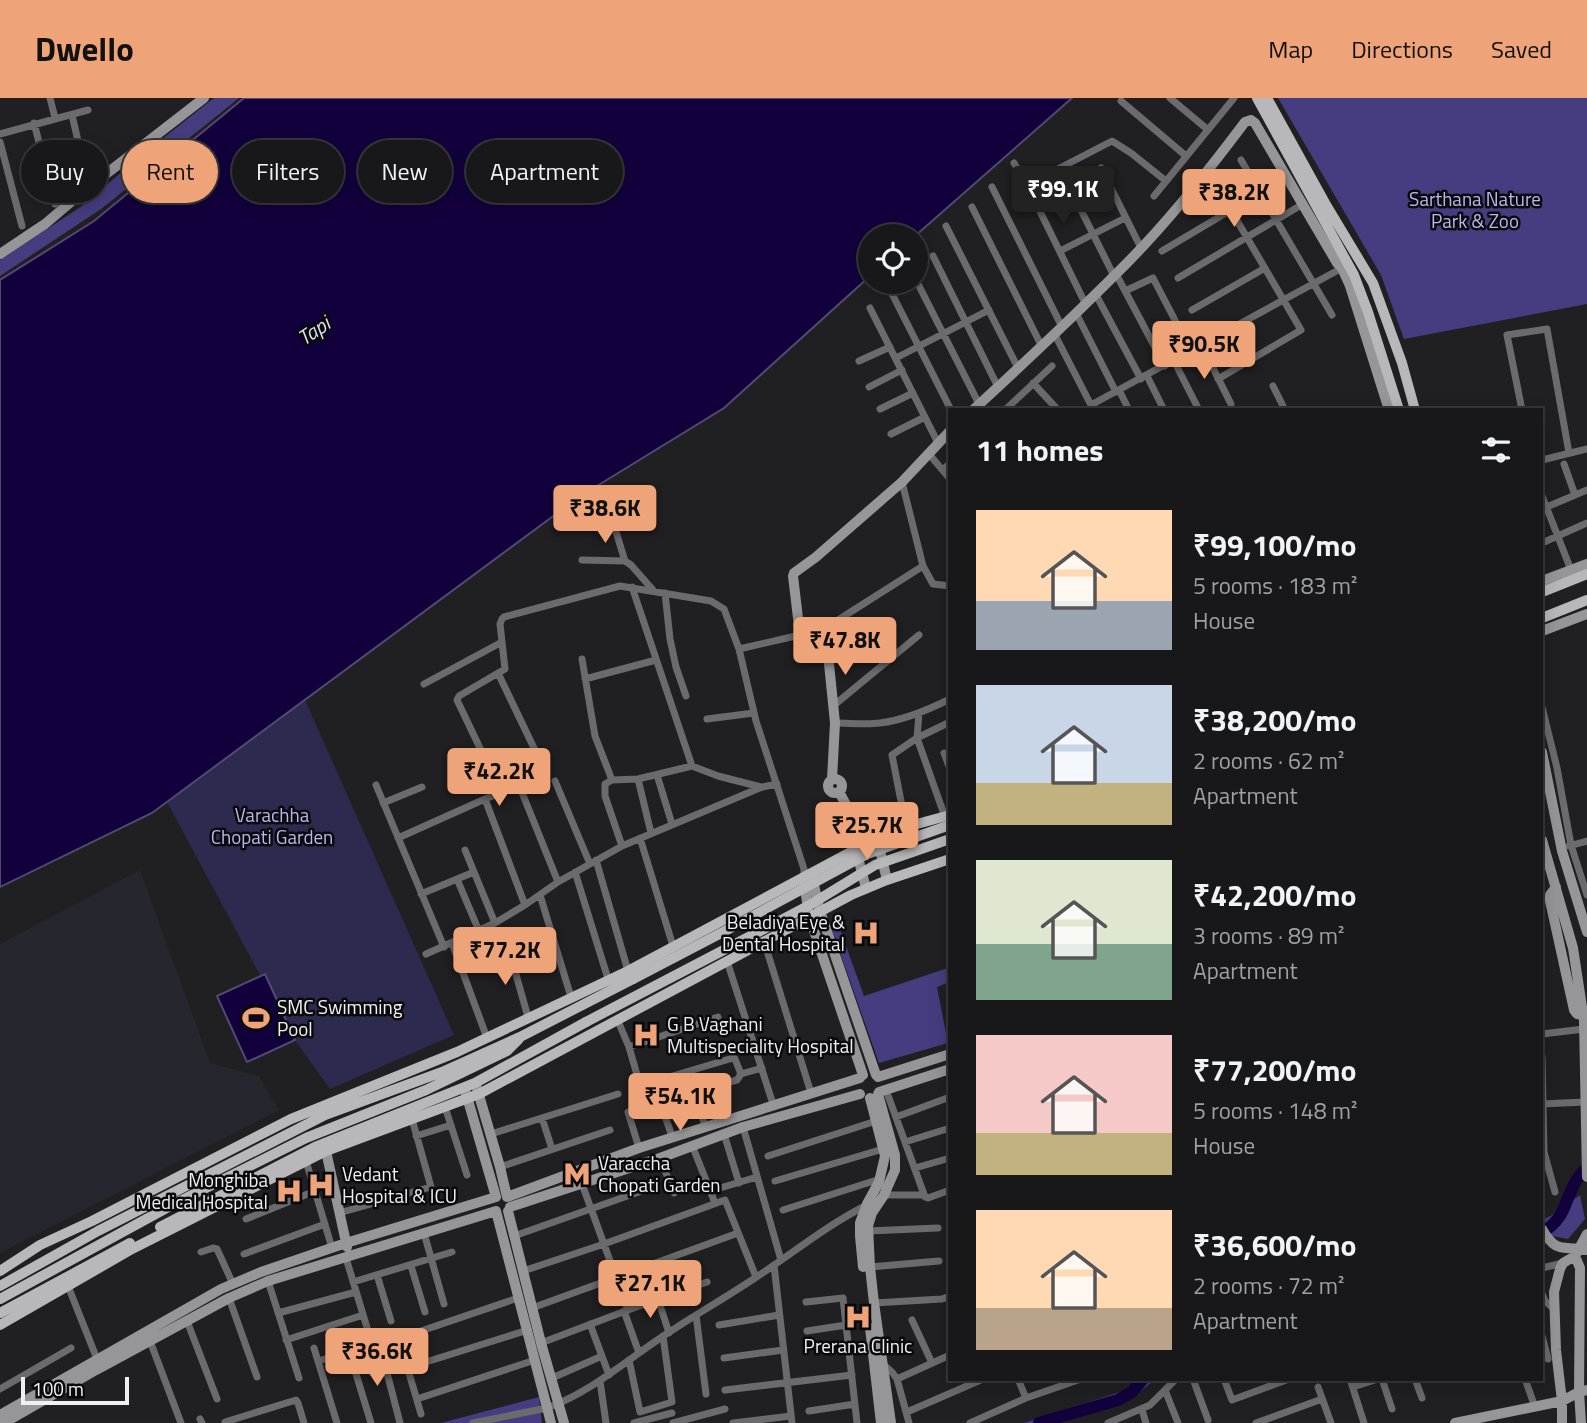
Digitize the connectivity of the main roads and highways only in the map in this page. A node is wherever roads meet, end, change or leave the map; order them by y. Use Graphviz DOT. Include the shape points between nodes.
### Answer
graph roads {
  1 [pos="1257,98"];
  2 [pos="1267,98"];
  3 [pos="1398,408"];
  4 [pos="1414,408"];
  5 [pos="1587,574"];
  6 [pos="1543,592"];
  7 [pos="1587,600"];
  8 [pos="1543,618"];
  9 [pos="948,819"];
  10 [pos="948,819"];
  11 [pos="948,840"];
  12 [pos="948,860"];
  13 [pos="630,975"];
  14 [pos="610,984"];
  15 [pos="522,1036"];
  16 [pos="555,1039"];
  17 [pos="562,1050"];
  18 [pos="518,1060"];
  19 [pos="471,1091"];
  20 [pos="0,1271"];
  21 [pos="0,1286"];
  22 [pos="0,1298"];
  23 [pos="0,1306"];
  24 [pos="0,1313"];
  25 [pos="0,1325"];
  1 -- 3 [label="main road" via="1368,312"];
  2 -- 4 [label="main road" via="1373,283"];
  5 -- 6 [label="main road"];
  7 -- 8 [label="main road"];
  9 -- 13 [label="main road" via="877,838 673,946"];
  10 -- 13 [label="main road, bridge" via="867,854 725,932"];
  11 -- 16 [label="main road, bridge" via="875,865 808,906"];
  12 -- 17 [label="main road" via="866,888 809,916"];
  13 -- 14 [label="main road"];
  14 -- 15 [label="main road"];
  14 -- 20 [label="main road" via="291,1119 40,1245"];
  15 -- 21 [label="main road" via="442,1072 325,1115"];
  15 -- 22 [label="main road" via="507,1051 426,1090 306,1138"];
  16 -- 17 [label="main road"];
  16 -- 18 [label="main road"];
  17 -- 19 [label="main road"];
  18 -- 19 [label="main road"];
  18 -- 23 [label="main road" via="500,1061 307,1145"];
  19 -- 24 [label="main road" via="315,1147"];
  19 -- 25 [label="main road" via="445,1107 306,1161 137,1247"];
}
